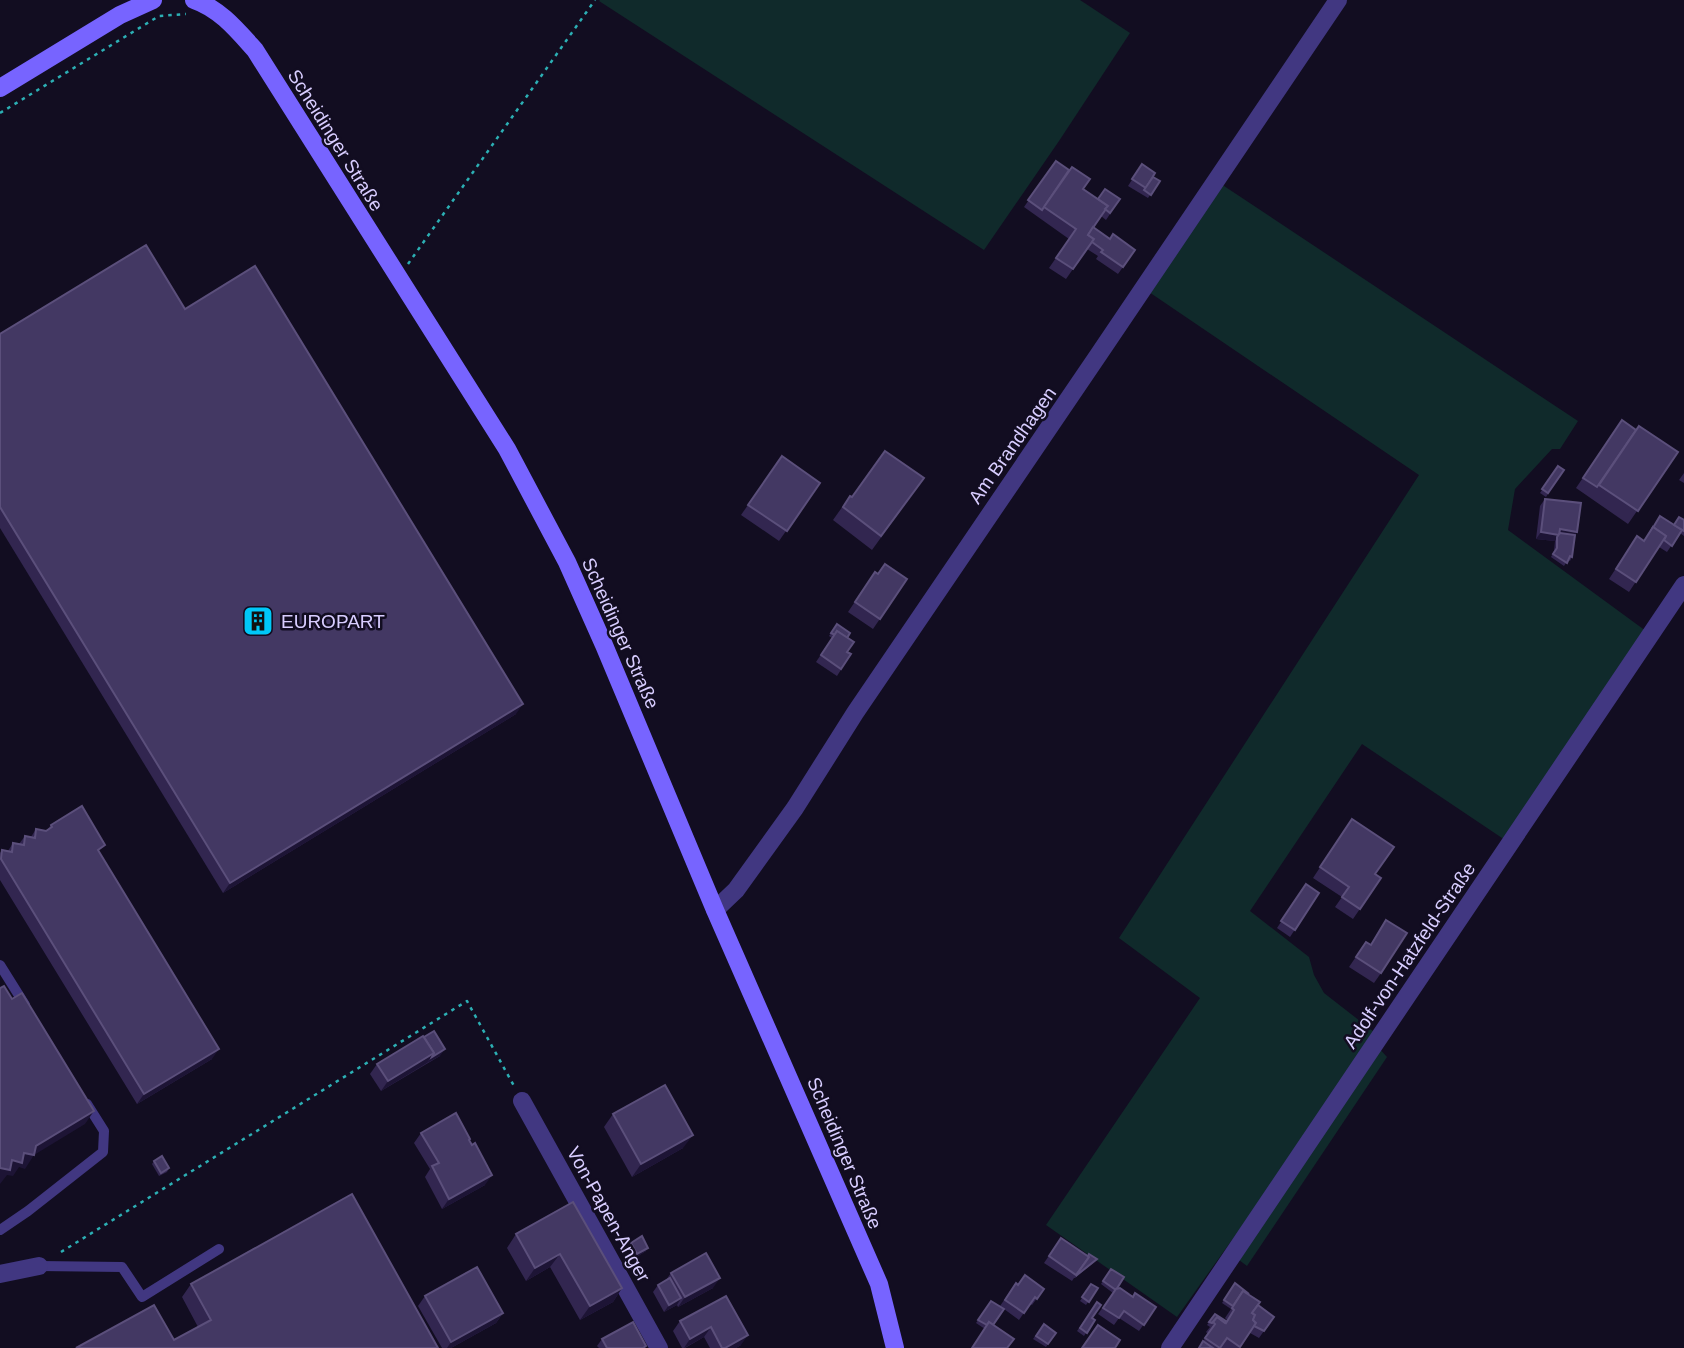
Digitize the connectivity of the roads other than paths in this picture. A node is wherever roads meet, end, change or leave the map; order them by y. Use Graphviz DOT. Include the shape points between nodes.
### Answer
graph roads {
  1 [pos="153,0"];
  2 [pos="1338,0"];
  3 [pos="201,2"];
  4 [pos="0,88"];
  5 [pos="1684,585"];
  6 [pos="715,910"];
  7 [pos="0,966"];
  8 [pos="30,1014"];
  9 [pos="82,1096"];
  10 [pos="522,1101"];
  11 [pos="0,1230"];
  12 [pos="219,1249"];
  13 [pos="39,1266"];
  14 [pos="0,1275"];
  15 [pos="659,1348"];
  16 [pos="895,1348"];
  17 [pos="1170,1348"];
  1 -- 4 [label="main road"];
  2 -- 6 [label="street, Am Brandhagen" via="795,807 736,890"];
  3 -- 6 [label="main road, Scheidinger Straße" via="255,50 507,449 567,562"];
  5 -- 17 [label="street, Adolf-von-Hatzfeld-Straße"];
  6 -- 16 [label="main road, Scheidinger Straße" via="879,1284"];
  7 -- 8 [label="lane"];
  9 -- 11 [label="lane" via="104,1131 103,1152"];
  10 -- 15 [label="street, Von-Papen-Anger"];
  12 -- 13 [label="lane" via="142,1297 122,1267"];
  13 -- 14 [label="street"];
}
